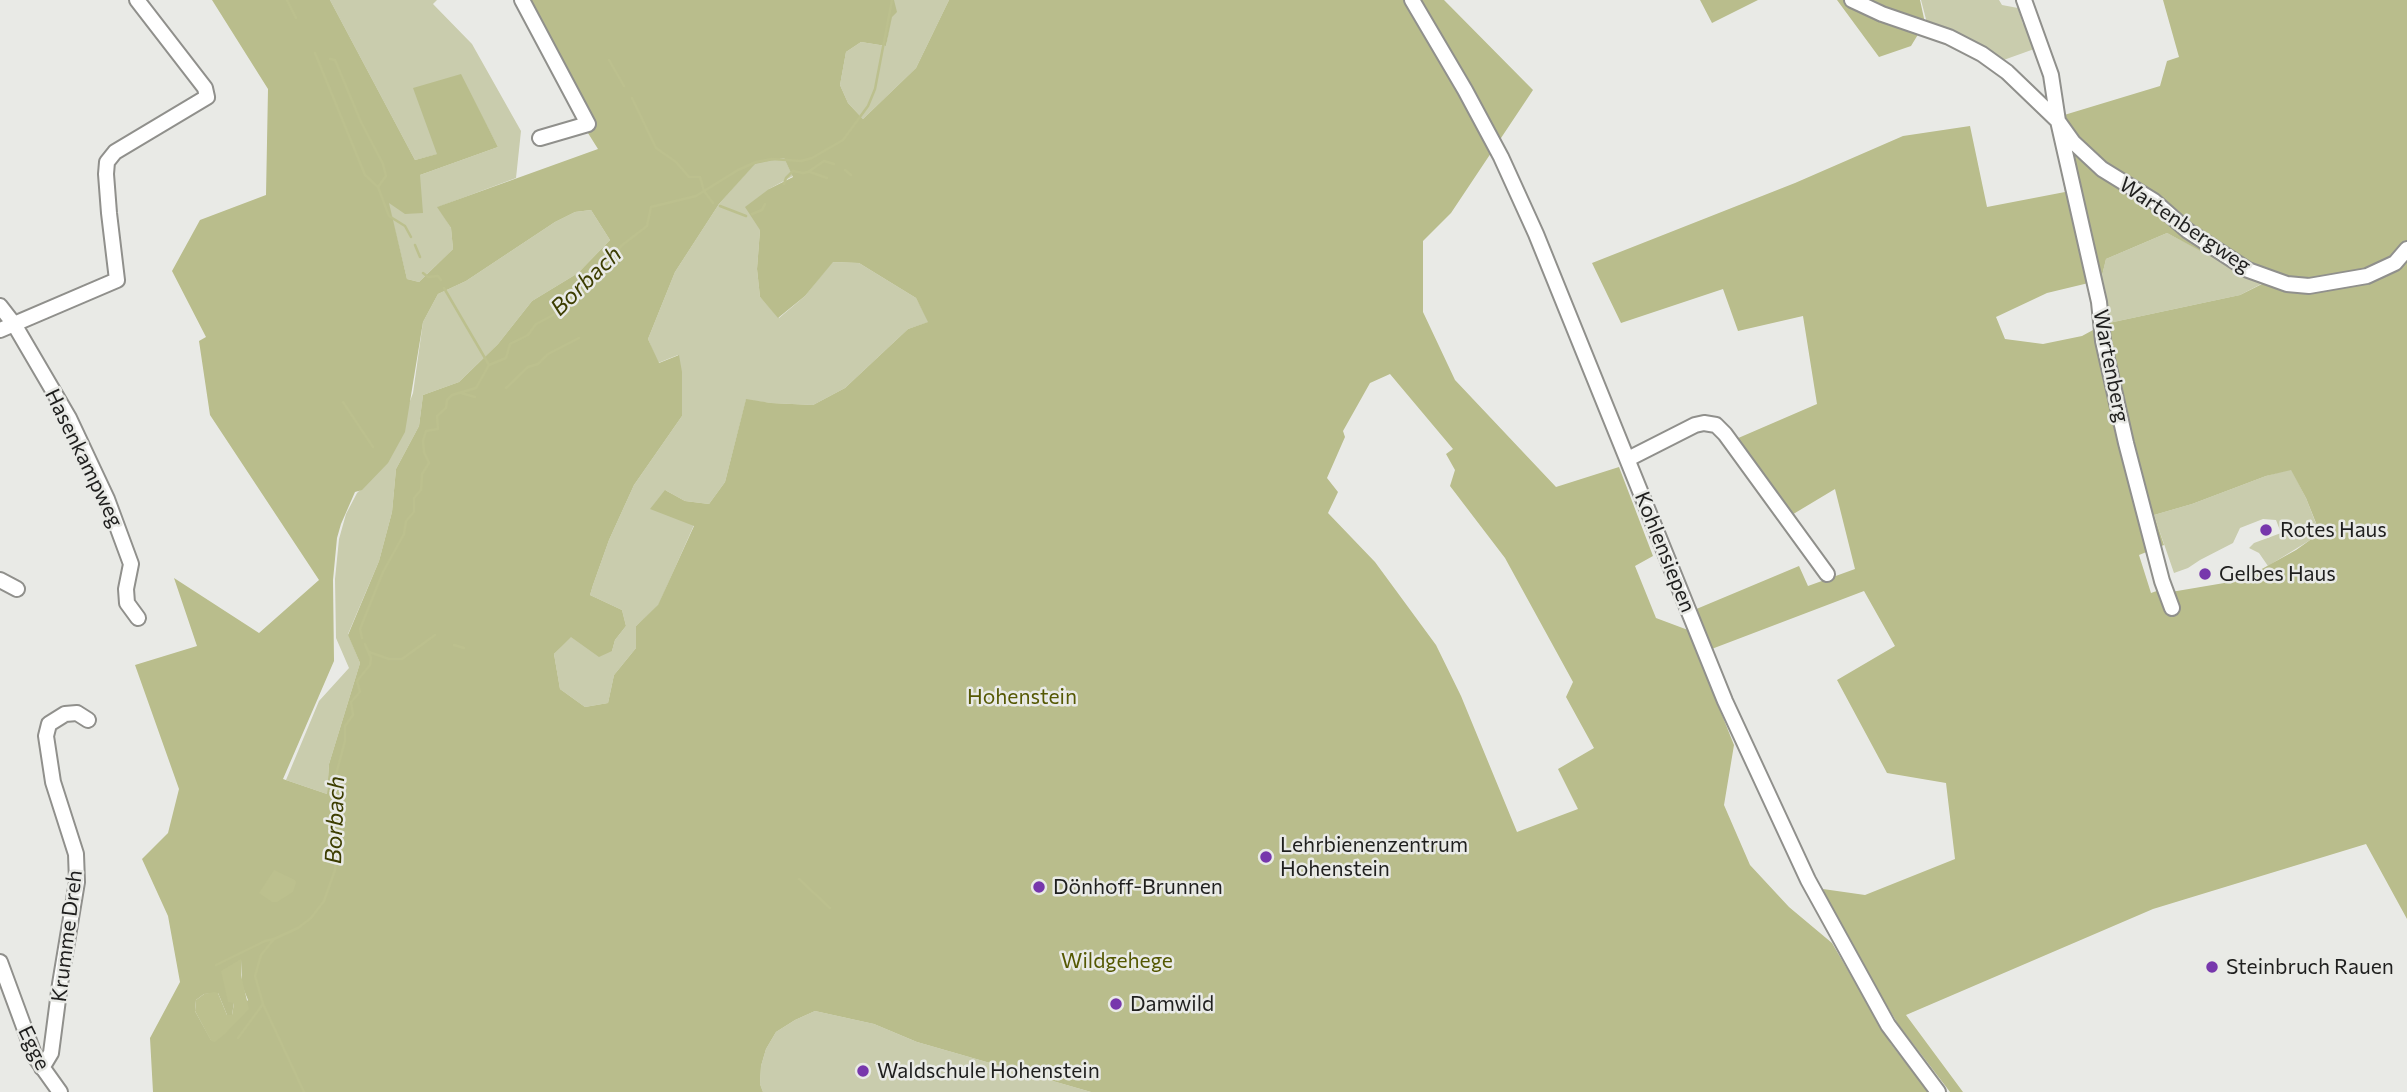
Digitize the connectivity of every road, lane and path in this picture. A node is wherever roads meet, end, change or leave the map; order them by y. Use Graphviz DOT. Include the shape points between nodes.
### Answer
graph roads {
  1 [pos="137,0"];
  2 [pos="522,0"];
  3 [pos="1412,0"];
  4 [pos="1852,0"];
  5 [pos="2024,0"];
  6 [pos="2058,121"];
  7 [pos="540,138"];
  8 [pos="2407,250"];
  9 [pos="0,306"];
  10 [pos="7,327"];
  11 [pos="1628,459"];
  12 [pos="1827,574"];
  13 [pos="0,580"];
  14 [pos="17,589"];
  15 [pos="2172,608"];
  16 [pos="138,618"];
  17 [pos="88,720"];
  18 [pos="0,962"];
  19 [pos="42,1068"];
  20 [pos="60,1092"];
  21 [pos="1938,1092"];
  1 -- 10 [label="street" via="207,97 115,152 107,162 117,280"];
  2 -- 7 [label="street" via="588,124"];
  3 -- 11 [label="street, Kohlensiepen" via="1501,157"];
  4 -- 6 [label="street, Wartenbergweg" via="1982,54"];
  5 -- 6 [label="street" via="2052,75"];
  6 -- 8 [label="street, Wartenbergweg" via="2102,169 2154,201 2222,254 2259,274 2309,286 2367,276 2395,263"];
  6 -- 15 [label="street, Wartenberg" via="2129,454"];
  9 -- 10 [label="street, Hasenkampweg"];
  10 -- 16 [label="street, Hasenkampweg" via="69,418 107,499 131,564 127,603"];
  11 -- 12 [label="street" via="1695,425 1716,425"];
  11 -- 21 [label="street, Kohlensiepen" via="1725,701 1808,880 1888,1025"];
  13 -- 14 [label="street"];
  17 -- 19 [label="street, Krumme Dreh" via="77,713 65,714 50,724 46,736 53,782 76,853 77,882 51,1053"];
  18 -- 19 [label="street, Egge"];
  19 -- 20 [label="street, Egge"];
}
